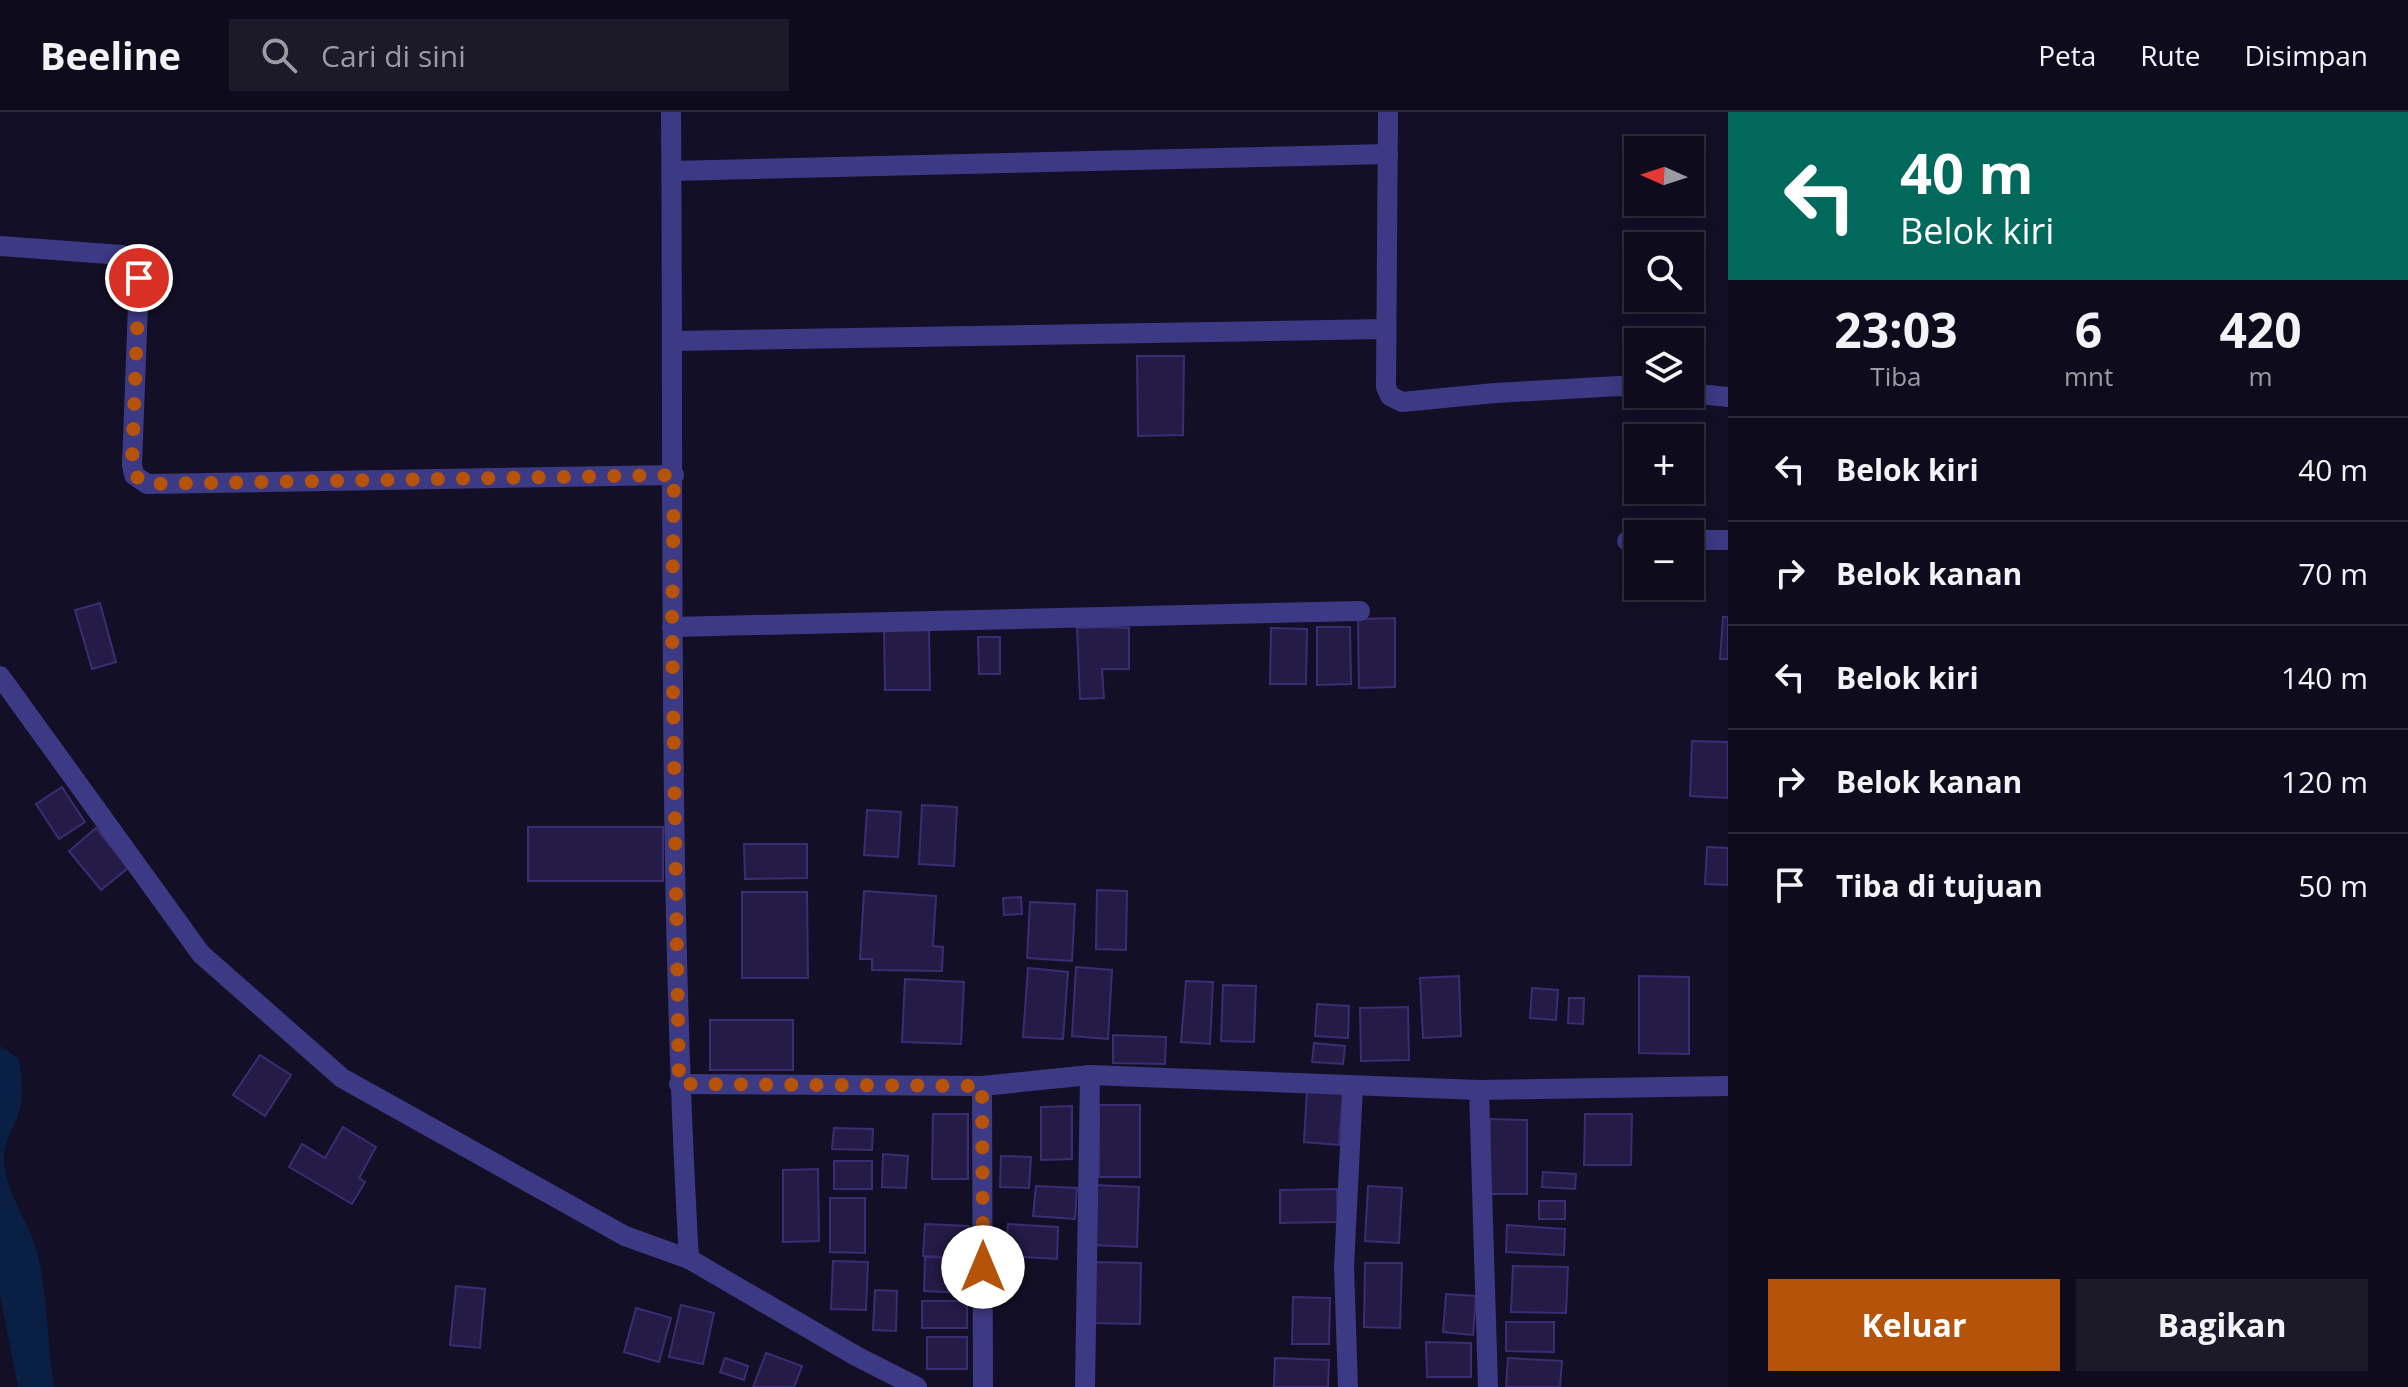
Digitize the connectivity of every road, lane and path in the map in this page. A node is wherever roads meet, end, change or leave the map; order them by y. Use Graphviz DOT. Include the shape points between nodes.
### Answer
graph roads {
  1 [pos="671,112"];
  2 [pos="1388,112"];
  3 [pos="1388,154"];
  4 [pos="672,171"];
  5 [pos="0,246"];
  6 [pos="1386,329"];
  7 [pos="673,341"];
  8 [pos="1624,386"];
  9 [pos="1704,394"];
  10 [pos="1728,397"];
  11 [pos="674,475"];
  12 [pos="1704,540"];
  13 [pos="1728,540"];
  14 [pos="1360,611"];
  15 [pos="672,627"];
  16 [pos="0,676"];
  17 [pos="1090,1075"];
  18 [pos="679,1084"];
  19 [pos="982,1086"];
  20 [pos="1353,1086"];
  21 [pos="1728,1086"];
  22 [pos="1479,1090"];
  23 [pos="689,1259"];
  24 [pos="917,1387"];
  25 [pos="983,1387"];
  26 [pos="1085,1387"];
  27 [pos="1348,1387"];
  28 [pos="1488,1387"];
  1 -- 4 [label="street"];
  2 -- 3 [label="street"];
  3 -- 4 [label="street"];
  3 -- 6 [label="street"];
  4 -- 7 [label="street"];
  5 -- 11 [label="street" via="122,255 136,263 132,465 134,475 147,484"];
  6 -- 7 [label="street"];
  6 -- 8 [label="street" via="1386,387 1402,402"];
  7 -- 11 [label="street"];
  9 -- 10 [label="street"];
  11 -- 15 [label="street"];
  12 -- 13 [label="street"];
  14 -- 15 [label="street"];
  15 -- 18 [label="street"];
  16 -- 23 [label="street" via="201,954 342,1078 625,1236"];
  17 -- 19 [label="street"];
  17 -- 20 [label="street"];
  17 -- 26 [label="street"];
  18 -- 19 [label="street"];
  18 -- 23 [label="street"];
  19 -- 25 [label="street"];
  20 -- 22 [label="street"];
  20 -- 27 [label="street" via="1344,1267"];
  21 -- 22 [label="street"];
  22 -- 28 [label="street"];
  23 -- 24 [label="street"];
}
